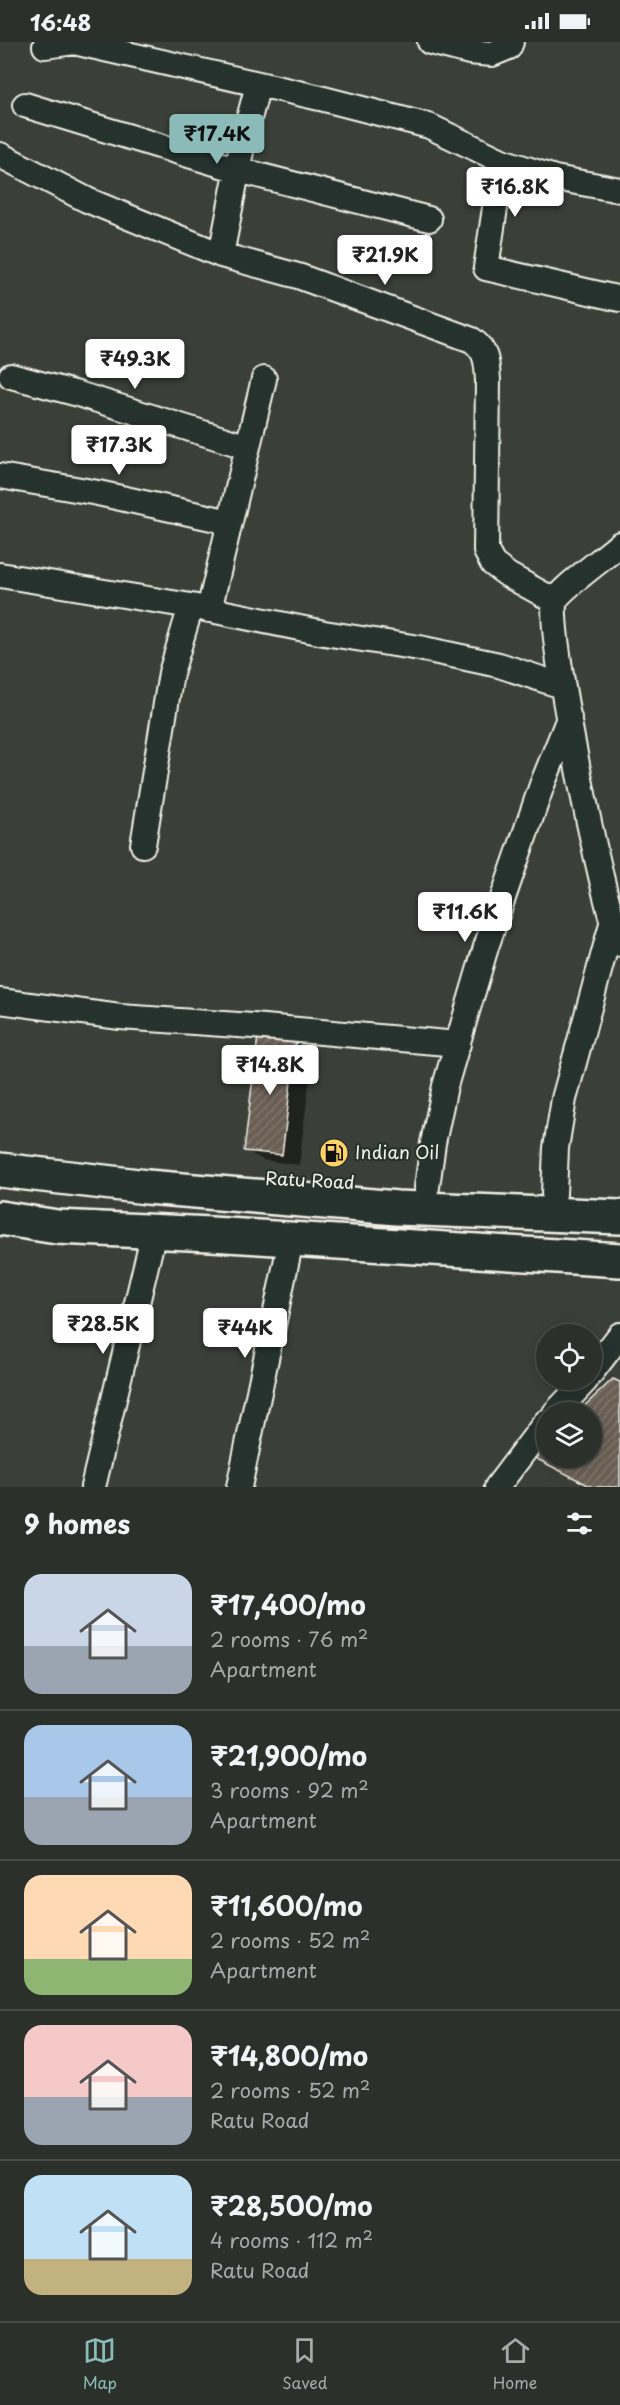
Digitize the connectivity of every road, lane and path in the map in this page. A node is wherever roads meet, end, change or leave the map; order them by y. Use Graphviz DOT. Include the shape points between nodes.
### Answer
graph roads {
  1 [pos="430,42"];
  2 [pos="511,42"];
  3 [pos="43,43"];
  4 [pos="258,85"];
  5 [pos="25,105"];
  6 [pos="2,161"];
  7 [pos="502,161"];
  8 [pos="238,170"];
  9 [pos="620,190"];
  10 [pos="429,219"];
  11 [pos="221,255"];
  12 [pos="620,299"];
  13 [pos="11,376"];
  14 [pos="264,379"];
  15 [pos="248,447"];
  16 [pos="0,476"];
  17 [pos="230,522"];
  18 [pos="620,544"];
  19 [pos="0,575"];
  20 [pos="555,601"];
  21 [pos="200,608"];
  22 [pos="562,686"];
  23 [pos="569,718"];
  24 [pos="143,845"];
  25 [pos="613,920"];
  26 [pos="620,944"];
  27 [pos="0,1001"];
  28 [pos="458,1044"];
  29 [pos="0,1154"];
  30 [pos="0,1170"];
  31 [pos="427,1186"];
  32 [pos="0,1193"];
  33 [pos="554,1194"];
  34 [pos="620,1198"];
  35 [pos="620,1217"];
  36 [pos="0,1218"];
  37 [pos="154,1232"];
  38 [pos="620,1239"];
  39 [pos="291,1240"];
  40 [pos="620,1260"];
  41 [pos="620,1335"];
  42 [pos="602,1359"];
  43 [pos="577,1390"];
  44 [pos="565,1402"];
  45 [pos="536,1435"];
  46 [pos="93,1487"];
  47 [pos="239,1487"];
  48 [pos="497,1487"];
  1 -- 2 [label="street" via="492,54 509,47"];
  3 -- 4 [label="street" via="74,42"];
  4 -- 7 [label="street" via="429,126"];
  4 -- 8 [label="street"];
  5 -- 8 [label="street"];
  6 -- 11 [label="street"];
  7 -- 9 [label="street" via="555,178"];
  7 -- 12 [label="street" via="486,268"];
  8 -- 10 [label="street"];
  8 -- 11 [label="street"];
  11 -- 20 [label="street" via="298,276 480,346 486,358 488,381 486,551 493,564 508,575"];
  13 -- 15 [label="street"];
  14 -- 15 [label="street"];
  15 -- 17 [label="street"];
  16 -- 17 [label="street"];
  17 -- 21 [label="street"];
  18 -- 20 [label="street" via="566,587"];
  19 -- 21 [label="street"];
  20 -- 22 [label="street"];
  21 -- 22 [label="street" via="499,665"];
  21 -- 24 [label="street" via="171,674"];
  22 -- 23 [label="street"];
  23 -- 25 [label="street"];
  23 -- 28 [label="street" via="510,874"];
  25 -- 26 [label="street"];
  25 -- 33 [label="street" via="564,1099"];
  27 -- 28 [label="street" via="120,1017"];
  28 -- 31 [label="street" via="445,1086"];
  29 -- 31 [label="main road, Ratu Road" via="116,1168"];
  30 -- 35 [label="main road" via="397,1208"];
  31 -- 33 [label="main road, Ratu Road"];
  32 -- 38 [label="main road" via="384,1229"];
  33 -- 34 [label="main road, Ratu Road"];
  36 -- 37 [label="main road" via="57,1227"];
  37 -- 39 [label="main road"];
  37 -- 46 [label="street"];
  39 -- 40 [label="main road"];
  39 -- 47 [label="street"];
  41 -- 42 [label="street"];
  43 -- 44 [label="street"];
  45 -- 48 [label="street"];
}
